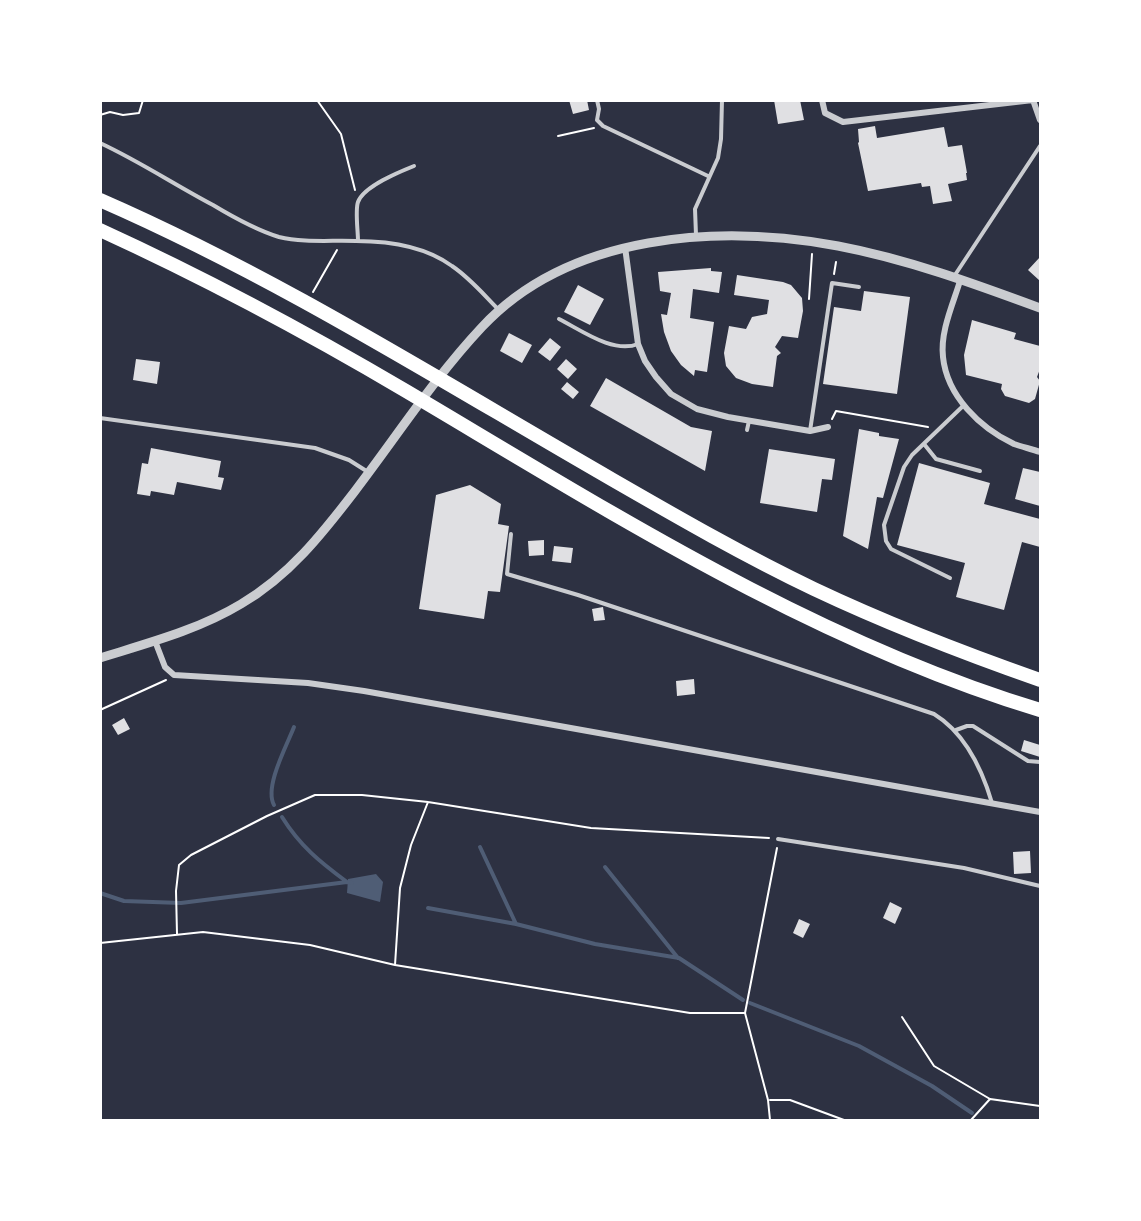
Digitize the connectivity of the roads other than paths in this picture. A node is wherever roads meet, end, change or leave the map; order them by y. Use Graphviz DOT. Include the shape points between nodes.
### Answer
graph roads {
  1 [pos="597,100"];
  2 [pos="722,100"];
  3 [pos="822,100"];
  4 [pos="973,100"];
  5 [pos="1033,100"];
  6 [pos="979,108"];
  7 [pos="1041,120"];
  8 [pos="100,143"];
  9 [pos="1041,146"];
  10 [pos="414,166"];
  11 [pos="708,176"];
  12 [pos="100,200"];
  13 [pos="100,230"];
  14 [pos="696,238"];
  15 [pos="358,241"];
  16 [pos="625,247"];
  17 [pos="957,279"];
  18 [pos="859,287"];
  19 [pos="1041,308"];
  20 [pos="500,310"];
  21 [pos="559,319"];
  22 [pos="638,344"];
  23 [pos="963,405"];
  24 [pos="100,418"];
  25 [pos="748,421"];
  26 [pos="828,427"];
  27 [pos="747,430"];
  28 [pos="810,431"];
  29 [pos="924,444"];
  30 [pos="1041,452"];
  31 [pos="980,471"];
  32 [pos="369,472"];
  33 [pos="511,534"];
  34 [pos="950,578"];
  35 [pos="154,641"];
  36 [pos="100,658"];
  37 [pos="1041,680"];
  38 [pos="1041,710"];
  39 [pos="956,730"];
  40 [pos="1041,762"];
  41 [pos="993,804"];
  42 [pos="1041,812"];
  43 [pos="778,839"];
  44 [pos="1041,886"];
  1 -- 11 [label="lane" via="597,120 603,126"];
  2 -- 11 [label="lane" via="718,158"];
  3 -- 6 [label="street" via="825,113 843,122"];
  4 -- 6 [label="street"];
  5 -- 6 [label="street"];
  5 -- 7 [label="street"];
  8 -- 15 [label="lane" via="242,221 279,237"];
  9 -- 17 [label="lane"];
  10 -- 15 [label="lane" via="368,189 358,202"];
  11 -- 14 [label="lane" via="695,209"];
  12 -- 37 [label="highway" via="220,256 308,303 726,544 812,588 899,628"];
  13 -- 38 [label="highway" via="286,322 617,515 780,603 927,670"];
  14 -- 16 [label="street"];
  14 -- 17 [label="street" via="814,242 897,260"];
  15 -- 20 [label="lane" via="419,249 436,256 475,284"];
  16 -- 20 [label="street" via="552,275"];
  16 -- 22 [label="street"];
  17 -- 19 [label="street"];
  17 -- 23 [label="street" via="943,357"];
  18 -- 28 [label="lane" via="832,283"];
  20 -- 32 [label="street" via="464,347"];
  21 -- 22 [label="lane" via="611,345"];
  22 -- 25 [label="street" via="650,369 671,394 697,409"];
  23 -- 29 [label="lane"];
  23 -- 30 [label="street" via="989,429 1015,444"];
  24 -- 32 [label="lane" via="315,448"];
  25 -- 27 [label="lane"];
  25 -- 28 [label="street"];
  26 -- 28 [label="street"];
  29 -- 31 [label="lane" via="936,459"];
  29 -- 34 [label="lane" via="904,467 884,533 891,549 898,554"];
  32 -- 35 [label="street" via="319,538 275,580 195,627"];
  33 -- 39 [label="lane" via="507,574 922,708"];
  35 -- 36 [label="street"];
  35 -- 41 [label="street" via="165,667 174,675 308,683"];
  39 -- 40 [label="lane" via="973,726 1028,761"];
  39 -- 41 [label="lane" via="978,765"];
  41 -- 42 [label="street"];
  43 -- 44 [label="lane" via="964,868"];
}
